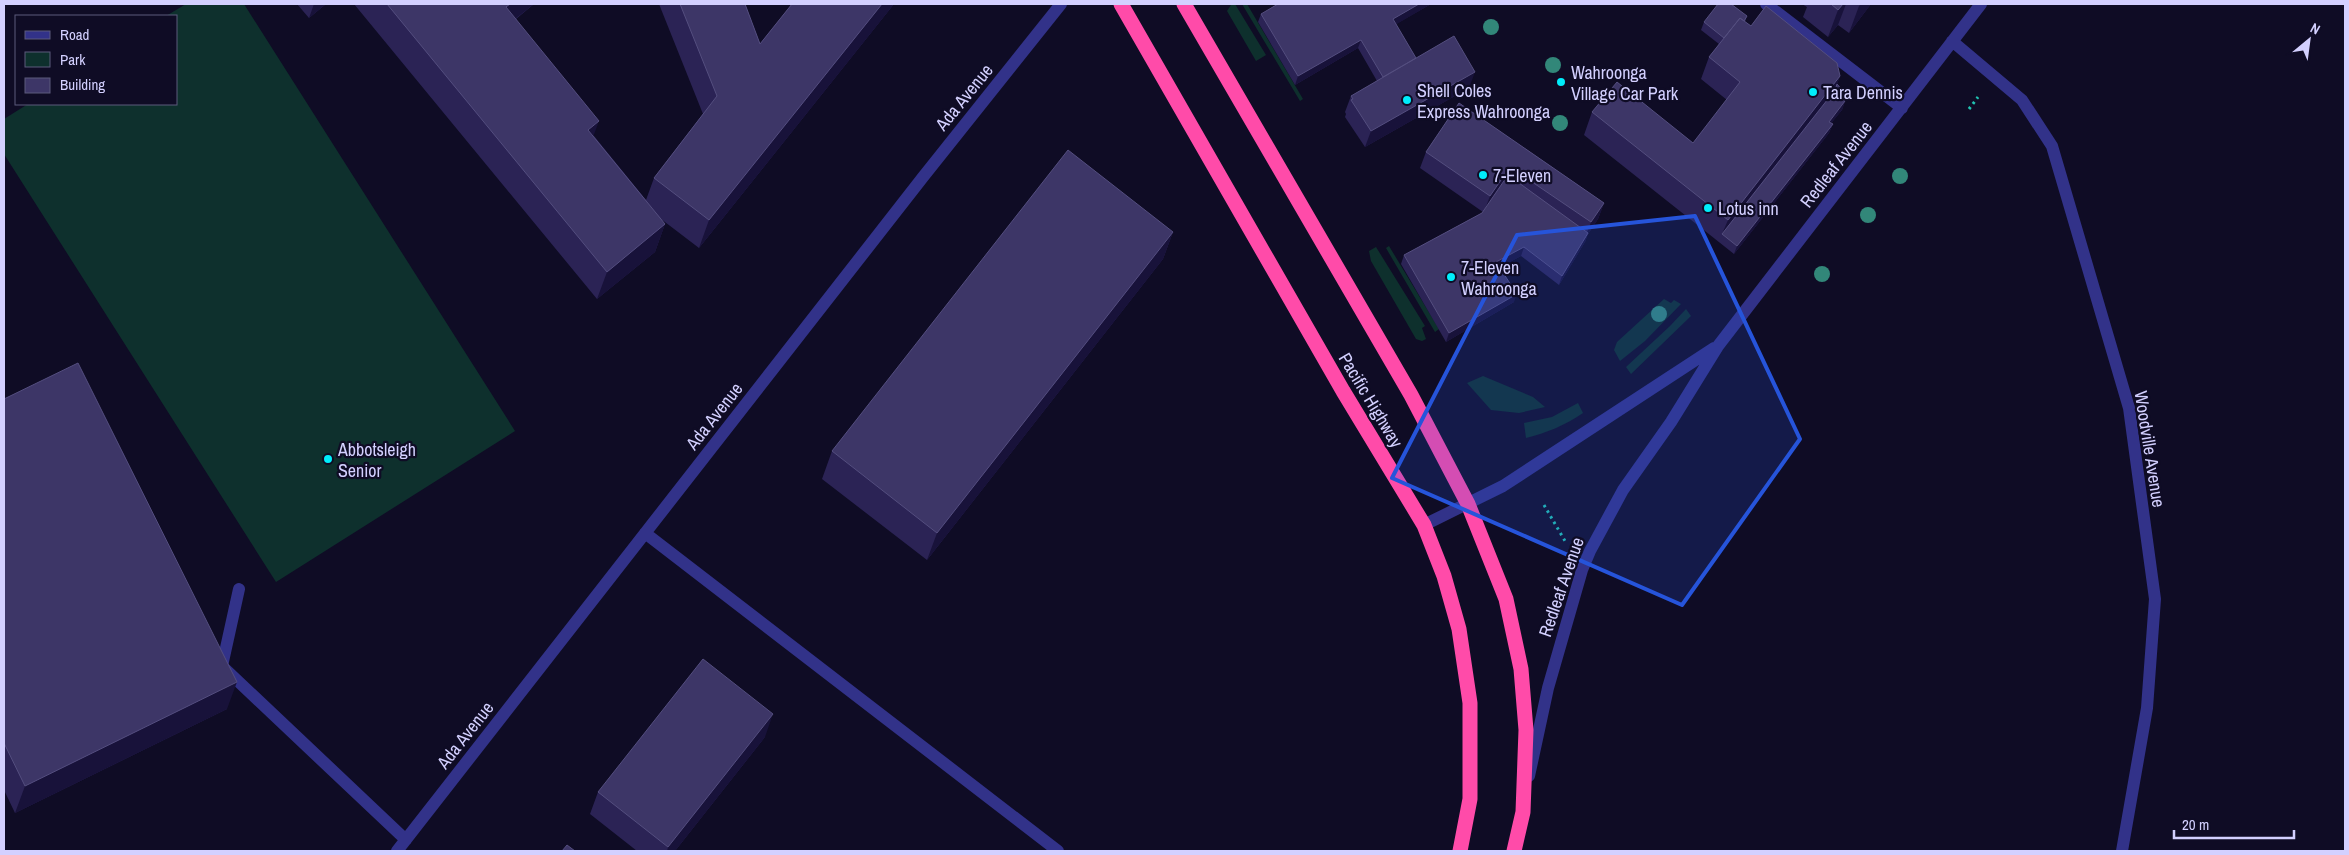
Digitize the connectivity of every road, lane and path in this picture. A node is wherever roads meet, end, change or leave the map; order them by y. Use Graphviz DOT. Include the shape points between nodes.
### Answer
graph roads {
  1 [pos="1061,4"];
  2 [pos="1121,4"];
  3 [pos="1184,4"];
  4 [pos="1766,4"];
  5 [pos="1981,4"];
  6 [pos="1952,41"];
  7 [pos="1902,108"];
  8 [pos="1718,346"];
  9 [pos="1468,504"];
  10 [pos="1544,505"];
  11 [pos="1424,525"];
  12 [pos="645,532"];
  13 [pos="1565,541"];
  14 [pos="239,589"];
  15 [pos="1523,812"];
  16 [pos="406,840"];
  17 [pos="397,851"];
  18 [pos="1058,851"];
  19 [pos="1460,851"];
  20 [pos="1514,851"];
  21 [pos="2122,851"];
  1 -- 12 [label="street, Ada Avenue"];
  2 -- 11 [label="highway, Pacific Highway"];
  3 -- 9 [label="highway, Pacific Highway" via="1411,395"];
  4 -- 7 [label="street"];
  5 -- 6 [label="street, Redleaf Avenue"];
  6 -- 7 [label="street, Redleaf Avenue"];
  6 -- 21 [label="street, Woodville Avenue" via="2022,100 2052,146 2129,408 2155,599 2147,708"];
  7 -- 8 [label="street, Redleaf Avenue"];
  8 -- 9 [label="street, Redleaf Avenue" via="1503,486"];
  8 -- 15 [label="street, Redleaf Avenue" via="1671,422 1623,490 1590,551 1548,688"];
  9 -- 11 [label="street, Redleaf Avenue"];
  9 -- 15 [label="highway, Pacific Highway" via="1506,600 1521,669 1526,730"];
  10 -- 13 [label="path"];
  11 -- 19 [label="highway, Pacific Highway" via="1444,576 1459,630 1470,703 1470,799"];
  12 -- 16 [label="street, Ada Avenue"];
  12 -- 18 [label="street"];
  14 -- 16 [label="street" via="222,666"];
  15 -- 20 [label="highway, Pacific Highway"];
  16 -- 17 [label="street, Ada Avenue"];
}
